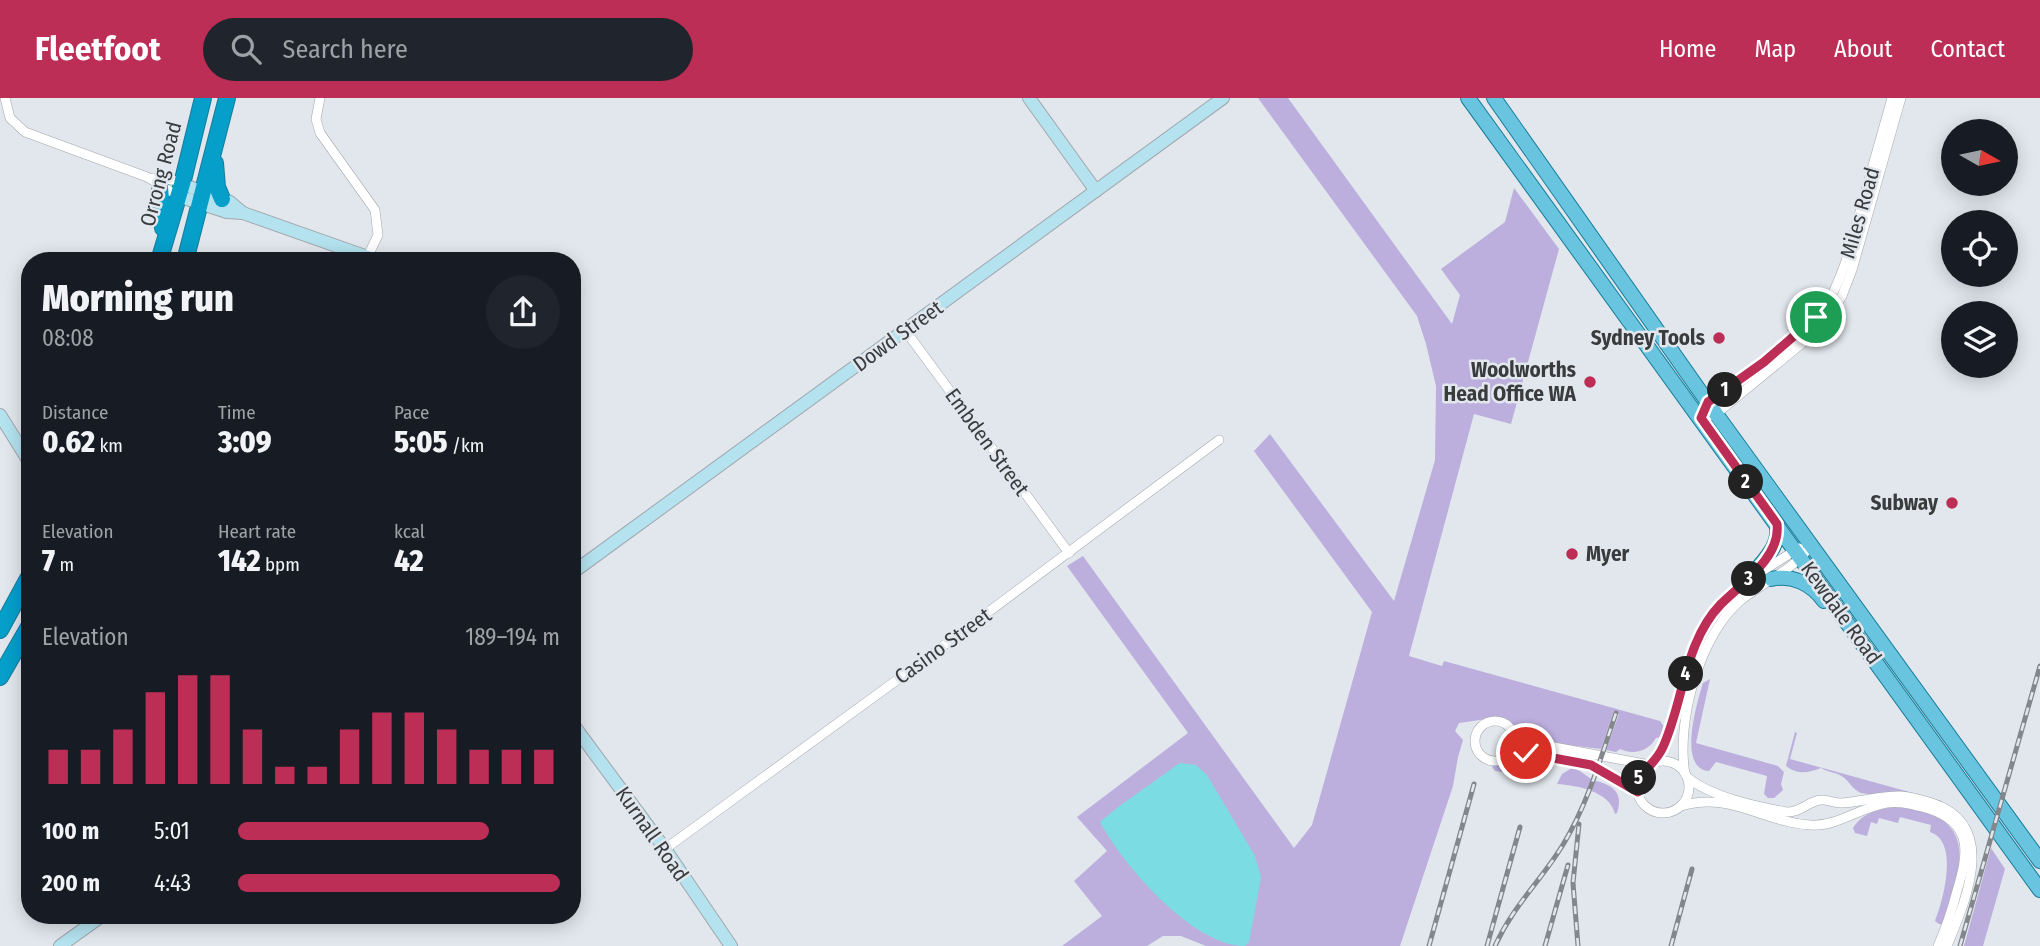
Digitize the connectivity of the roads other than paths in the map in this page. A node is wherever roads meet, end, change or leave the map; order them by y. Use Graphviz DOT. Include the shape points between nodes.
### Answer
graph roads {
  1 [pos="5,98"];
  2 [pos="203,98"];
  3 [pos="227,98"];
  4 [pos="320,98"];
  5 [pos="1029,98"];
  6 [pos="1223,98"];
  7 [pos="1468,98"];
  8 [pos="1494,98"];
  9 [pos="1892,98"];
  10 [pos="1901,98"];
  11 [pos="214,154"];
  12 [pos="154,182"];
  13 [pos="180,190"];
  14 [pos="1096,191"];
  15 [pos="202,198"];
  16 [pos="222,199"];
  17 [pos="243,213"];
  18 [pos="161,252"];
  19 [pos="161,252"];
  20 [pos="187,252"];
  21 [pos="356,252"];
  22 [pos="374,252"];
  23 [pos="1612,266"];
  24 [pos="1598,276"];
  25 [pos="905,330"];
  26 [pos="1712,408"];
  27 [pos="0,415"];
  28 [pos="1701,418"];
  29 [pos="1219,440"];
  30 [pos="21,449"];
  31 [pos="1777,524"];
  32 [pos="1811,545"];
  33 [pos="1069,553"];
  34 [pos="1798,553"];
  35 [pos="581,566"];
  36 [pos="1771,579"];
  37 [pos="1746,583"];
  38 [pos="21,592"];
  39 [pos="1850,626"];
  40 [pos="0,630"];
  41 [pos="21,641"];
  42 [pos="0,677"];
  43 [pos="1512,731"];
  44 [pos="581,735"];
  45 [pos="1507,757"];
  46 [pos="1652,764"];
  47 [pos="1686,775"];
  48 [pos="1638,792"];
  49 [pos="1681,806"];
  50 [pos="665,849"];
  51 [pos="2040,861"];
  52 [pos="2040,890"];
  53 [pos="91,924"];
  54 [pos="60,946"];
  55 [pos="731,946"];
  56 [pos="1938,946"];
  57 [pos="1947,946"];
  1 -- 12 [label="street" via="10,118 25,132"];
  2 -- 13 [label="highway, Orrong Road"];
  3 -- 11 [label="highway"];
  4 -- 22 [label="street" via="316,119 320,133 375,210"];
  5 -- 14 [label="street"];
  6 -- 14 [label="street, Dowd Street"];
  7 -- 24 [label="main road, Kewdale Road"];
  8 -- 23 [label="main road, Kewdale Road"];
  9 -- 26 [label="street, Miles Road" via="1837,287 1816,317"];
  10 -- 26 [label="street, Miles Road" via="1855,259 1832,314 1815,332"];
  11 -- 15 [label="highway"];
  11 -- 16 [label="highway"];
  12 -- 13 [label="street"];
  12 -- 13 [label="street" via="173,180"];
  12 -- 18 [label="highway" via="163,206"];
  13 -- 15 [label="street"];
  13 -- 19 [label="highway, Orrong Road"];
  14 -- 25 [label="street, Dowd Street"];
  15 -- 16 [label="street"];
  15 -- 17 [label="street" via="227,212"];
  15 -- 20 [label="highway"];
  16 -- 17 [label="street"];
  17 -- 21 [label="street"];
  23 -- 24 [label="main road"];
  23 -- 26 [label="main road, Kewdale Road"];
  24 -- 28 [label="main road, Kewdale Road"];
  25 -- 33 [label="street, Embden Street"];
  25 -- 35 [label="street, Dowd Street"];
  26 -- 28 [label="street, Miles Road"];
  26 -- 32 [label="main road, Kewdale Road"];
  27 -- 30 [label="street"];
  28 -- 31 [label="main road, Kewdale Road"];
  29 -- 33 [label="street, Casino Street"];
  31 -- 34 [label="main road, Kewdale Road"];
  31 -- 37 [label="main road" via="1773,548"];
  32 -- 34 [label="street"];
  32 -- 51 [label="main road, Kewdale Road"];
  33 -- 50 [label="street, Casino Street"];
  34 -- 36 [label="street"];
  34 -- 37 [label="street"];
  34 -- 39 [label="main road, Kewdale Road"];
  36 -- 39 [label="main road" via="1804,583"];
  36 -- 47 [label="street" via="1731,609 1707,646 1684,726"];
  37 -- 46 [label="street" via="1716,609 1699,639 1671,726"];
  38 -- 40 [label="highway"];
  39 -- 52 [label="main road, Kewdale Road"];
  41 -- 42 [label="highway"];
  43 -- 45 [label="street" via="1515,742"];
  43 -- 45 [label="street" via="1492,721 1475,737 1483,757 1493,761"];
  43 -- 46 [label="street" via="1538,744"];
  44 -- 50 [label="street, Kurnall Road"];
  45 -- 48 [label="street" via="1536,753 1582,763 1607,772"];
  46 -- 47 [label="street" via="1668,761"];
  46 -- 48 [label="street" via="1640,776"];
  47 -- 49 [label="street" via="1689,792"];
  47 -- 57 [label="street" via="1711,792 1786,812 1797,812 1821,800 1841,803 1892,796 1913,797 1949,810 1969,834 1973,857"];
  48 -- 49 [label="street" via="1643,803 1656,812"];
  49 -- 56 [label="street" via="1718,801 1815,825 1889,803 1941,814 1960,831 1966,855"];
  50 -- 55 [label="street, Kurnall Road"];
  53 -- 54 [label="street"];
}
